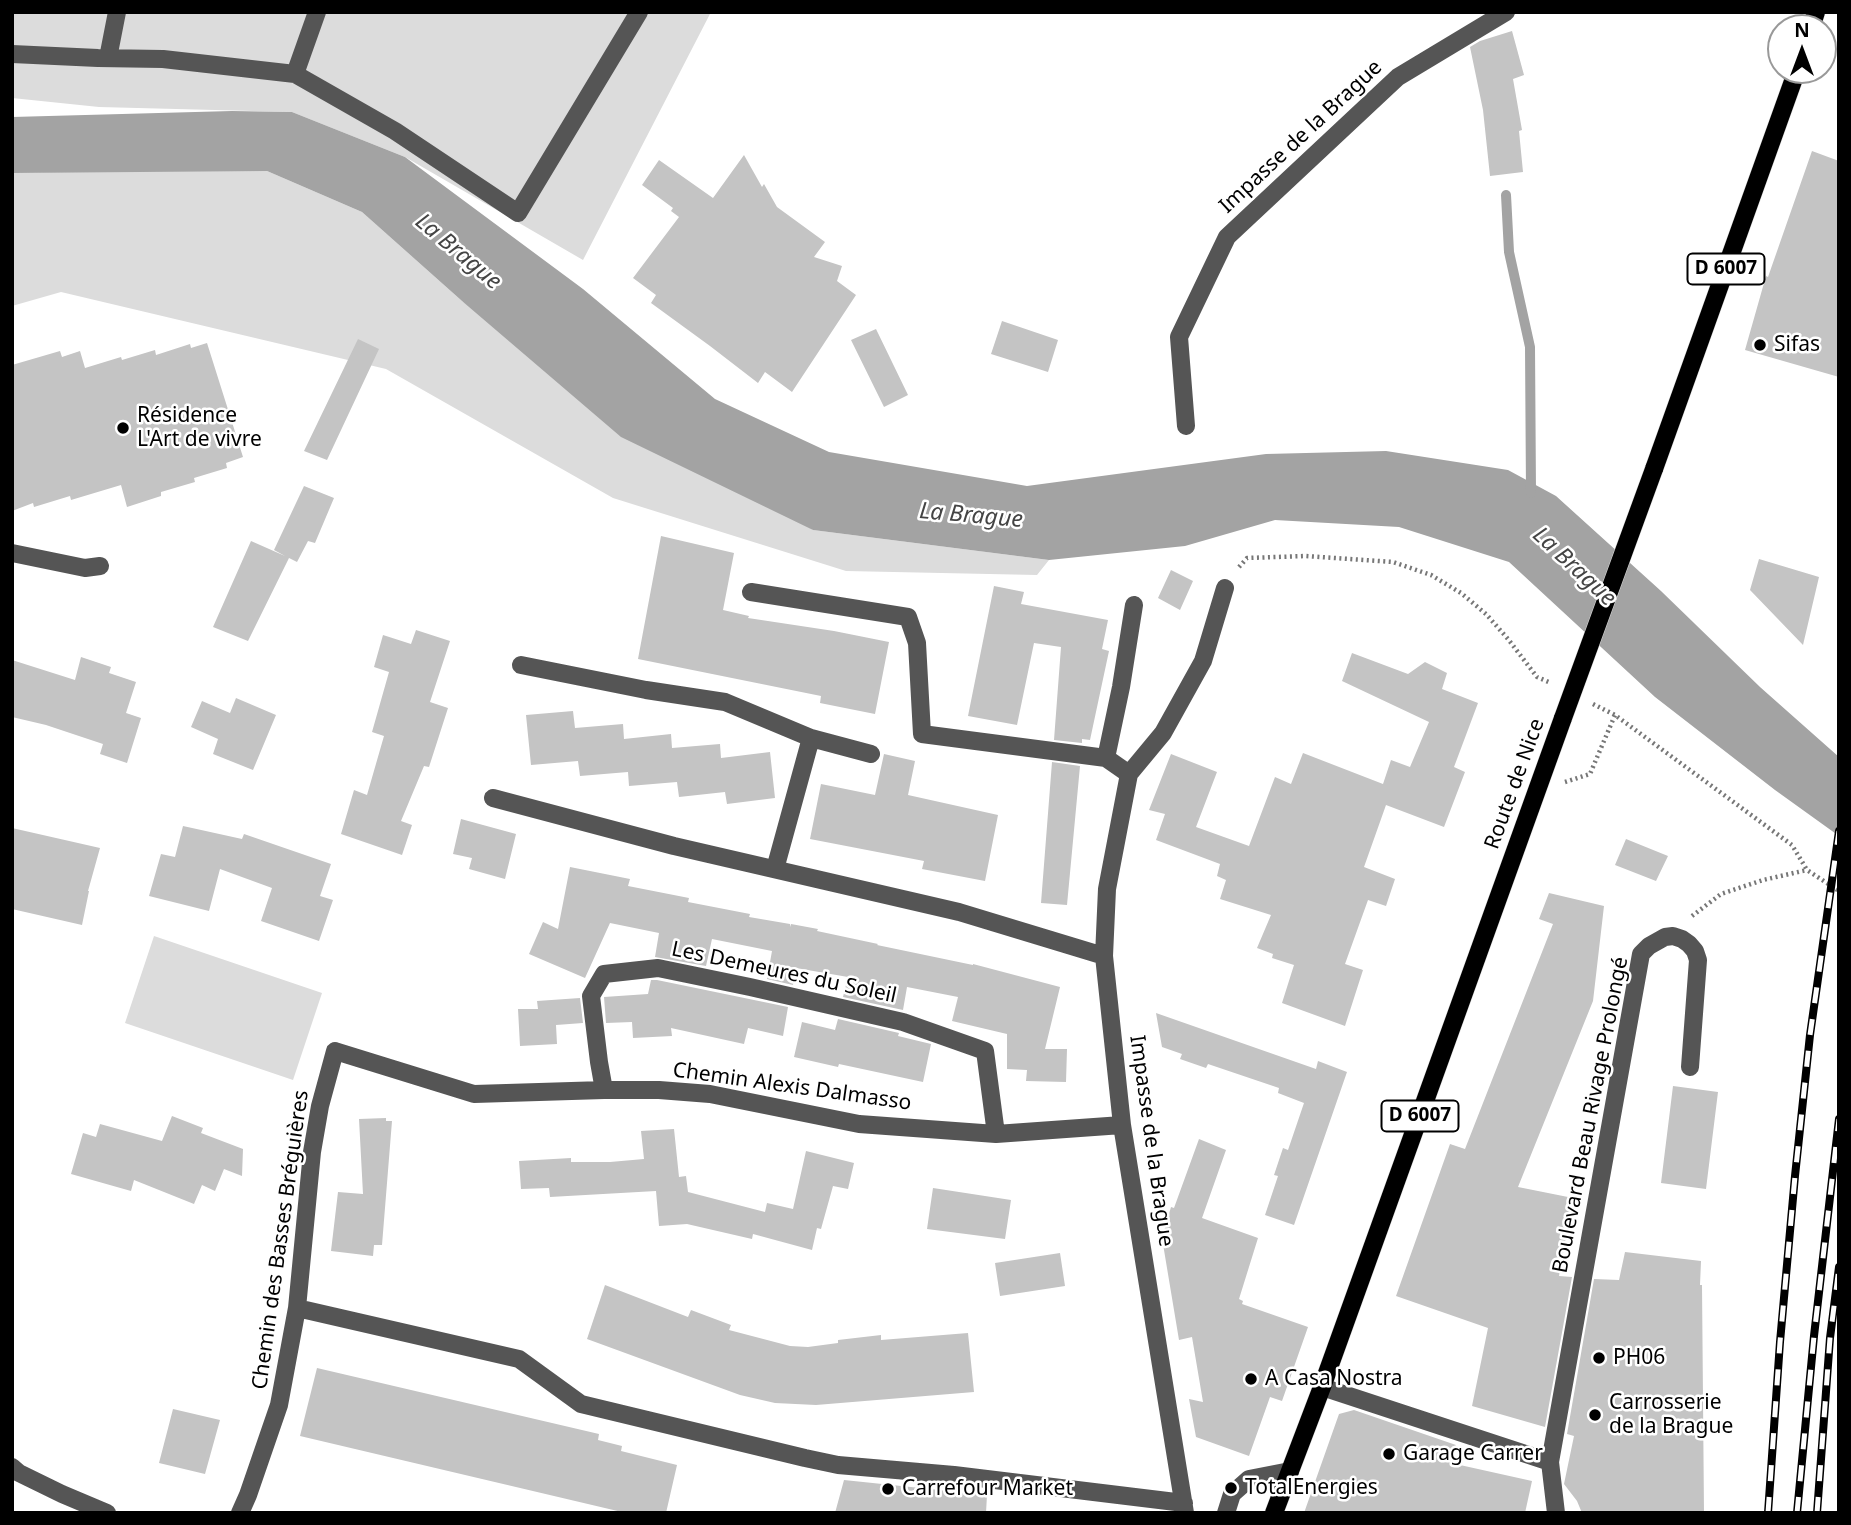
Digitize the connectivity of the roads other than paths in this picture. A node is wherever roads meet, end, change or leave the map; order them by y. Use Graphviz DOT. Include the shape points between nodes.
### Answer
graph roads {
  1 [pos="117,12"];
  2 [pos="317,12"];
  3 [pos="639,12"];
  4 [pos="1506,12"];
  5 [pos="12,54"];
  6 [pos="108,58"];
  7 [pos="295,74"];
  8 [pos="1792,84"];
  9 [pos="1186,426"];
  10 [pos="12,552"];
  11 [pos="100,566"];
  12 [pos="1225,588"];
  13 [pos="751,592"];
  14 [pos="1133,605"];
  15 [pos="521,665"];
  16 [pos="811,738"];
  17 [pos="872,754"];
  18 [pos="1106,758"];
  19 [pos="1129,774"];
  20 [pos="493,798"];
  21 [pos="775,869"];
  22 [pos="1104,956"];
  23 [pos="335,1051"];
  24 [pos="1690,1067"];
  25 [pos="604,1090"];
  26 [pos="1122,1125"];
  27 [pos="996,1134"];
  28 [pos="297,1308"];
  29 [pos="1322,1387"];
  30 [pos="1550,1462"];
  31 [pos="12,1467"];
  32 [pos="1290,1471"];
  33 [pos="1166,1507"];
  34 [pos="1184,1508"];
  35 [pos="107,1513"];
  36 [pos="240,1513"];
  37 [pos="1226,1513"];
  38 [pos="1274,1513"];
  39 [pos="1556,1513"];
  1 -- 6 [label="street"];
  2 -- 7 [label="street"];
  3 -- 7 [label="street" via="518,213 395,131"];
  4 -- 9 [label="street, Impasse de la Brague" via="1398,77 1227,237 1179,337"];
  5 -- 6 [label="street"];
  6 -- 7 [label="street" via="163,59"];
  8 -- 29 [label="main road, Route de Nice / D 6007, bridge"];
  10 -- 11 [label="street" via="85,568"];
  12 -- 19 [label="street" via="1202,661 1163,733"];
  13 -- 18 [label="street" via="908,617 917,643 922,734"];
  14 -- 18 [label="street"];
  15 -- 16 [label="street" via="725,702"];
  16 -- 17 [label="street"];
  16 -- 21 [label="street"];
  18 -- 19 [label="street"];
  19 -- 22 [label="street, Impasse de la Brague" via="1107,889"];
  20 -- 21 [label="street"];
  21 -- 22 [label="street" via="959,912"];
  22 -- 26 [label="street, Impasse de la Brague"];
  23 -- 25 [label="street, Chemin Alexis Dalmasso" via="474,1094"];
  23 -- 28 [label="street, Chemin des Basses Bréguières" via="312,1153"];
  24 -- 30 [label="street, Boulevard Beau Rivage Prolongé" via="1698,961 1689,944 1673,936 1658,940 1642,954"];
  25 -- 27 [label="street, Chemin Alexis Dalmasso" via="709,1094 859,1124"];
  25 -- 27 [label="street, Les Demeures du Soleil" via="591,996 604,974 657,968 903,1022 985,1051"];
  26 -- 27 [label="street, Chemin Alexis Dalmasso"];
  26 -- 34 [label="street, Impasse de la Brague"];
  28 -- 33 [label="street" via="519,1359 581,1404 816,1461 954,1475"];
  28 -- 36 [label="street, Chemin des Basses Bréguières" via="279,1405"];
  29 -- 30 [label="street"];
  29 -- 32 [label="main road, Route de Nice / D 6007"];
  30 -- 39 [label="street, Boulevard Beau Rivage Prolongé"];
  31 -- 35 [label="street"];
  32 -- 37 [label="street" via="1249,1479 1232,1494"];
  32 -- 38 [label="main road, Route de Nice / D 6007"];
  33 -- 34 [label="street"];
}
